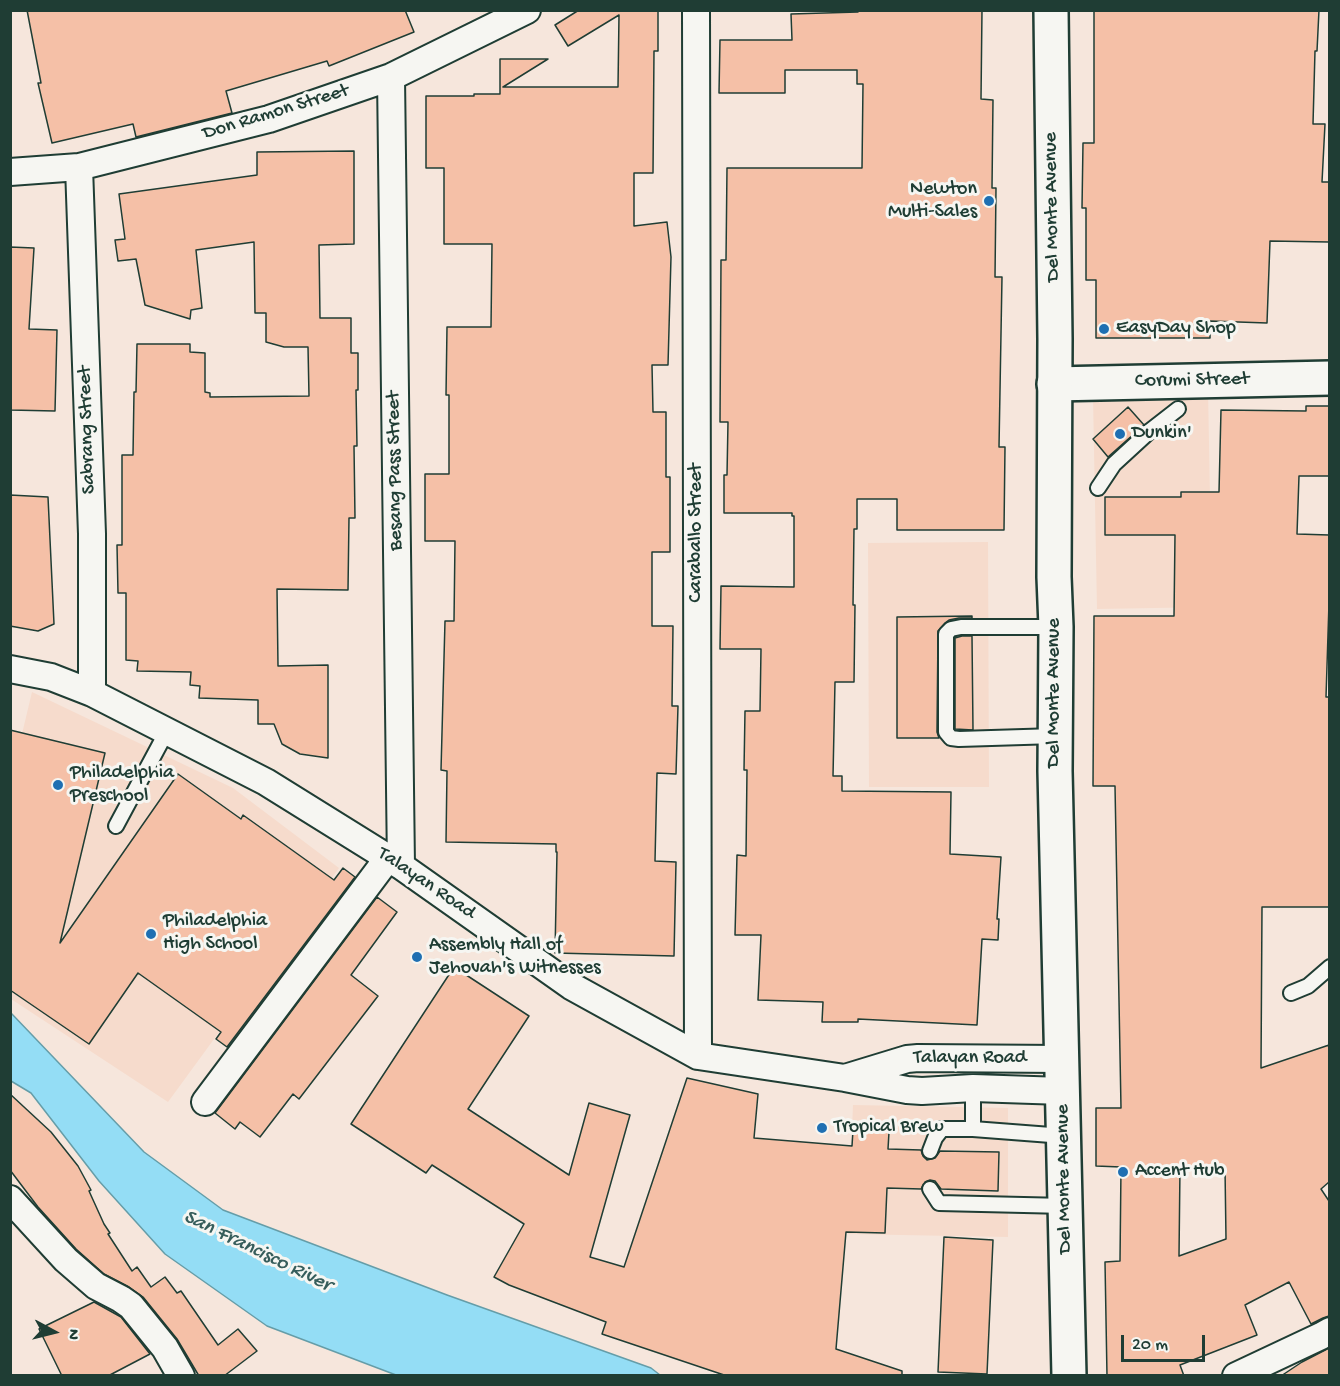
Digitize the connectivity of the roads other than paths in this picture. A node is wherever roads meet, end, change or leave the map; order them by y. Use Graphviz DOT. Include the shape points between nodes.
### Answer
graph roads {
  1 [pos="527,10"];
  2 [pos="696,10"];
  3 [pos="1051,10"];
  4 [pos="391,77"];
  5 [pos="79,167"];
  6 [pos="10,172"];
  7 [pos="1329,378"];
  8 [pos="1054,384"];
  9 [pos="1178,409"];
  10 [pos="1098,488"];
  11 [pos="1056,627"];
  12 [pos="10,669"];
  13 [pos="92,693"];
  14 [pos="167,731"];
  15 [pos="1056,736"];
  16 [pos="116,826"];
  17 [pos="394,862"];
  18 [pos="1329,967"];
  19 [pos="1291,993"];
  20 [pos="698,1056"];
  21 [pos="1063,1059"];
  22 [pos="845,1078"];
  23 [pos="973,1088"];
  24 [pos="1063,1091"];
  25 [pos="205,1102"];
  26 [pos="973,1129"];
  27 [pos="1064,1136"];
  28 [pos="930,1151"];
  29 [pos="930,1189"];
  30 [pos="10,1200"];
  31 [pos="1066,1206"];
  32 [pos="1329,1330"];
  33 [pos="181,1376"];
  34 [pos="1070,1376"];
  35 [pos="1236,1376"];
  1 -- 4 [label="street, Don Ramon Street"];
  2 -- 20 [label="street, Caraballo Street"];
  3 -- 8 [label="main road, Del Monte Avenue"];
  4 -- 5 [label="street, Don Ramon Street" via="269,119"];
  4 -- 17 [label="street, Besang Pass Street"];
  5 -- 6 [label="street, Don Ramon Street"];
  5 -- 13 [label="street, Sabrang Street" via="92,534"];
  7 -- 8 [label="main road, Corumi Street"];
  8 -- 11 [label="main road, Del Monte Avenue"];
  9 -- 10 [label="lane" via="1114,464"];
  11 -- 15 [label="main road, Del Monte Avenue"];
  11 -- 15 [label="lane" via="951,629 946,634 946,732 959,739"];
  12 -- 13 [label="street, Talayan Road" via="51,677"];
  13 -- 14 [label="street, Talayan Road"];
  14 -- 16 [label="lane"];
  14 -- 17 [label="street, Talayan Road" via="266,782"];
  15 -- 21 [label="main road, Del Monte Avenue"];
  17 -- 20 [label="street, Talayan Road" via="572,986"];
  17 -- 25 [label="street"];
  18 -- 19 [label="lane" via="1308,986"];
  20 -- 22 [label="street, Talayan Road"];
  21 -- 22 [label="street, Talayan Road" via="918,1058"];
  21 -- 24 [label="main road, Del Monte Avenue"];
  22 -- 23 [label="street, Talayan Road" via="907,1090"];
  23 -- 24 [label="street, Talayan Road"];
  23 -- 26 [label="lane"];
  24 -- 27 [label="main road, Del Monte Avenue"];
  26 -- 27 [label="lane"];
  26 -- 28 [label="lane" via="942,1129"];
  27 -- 31 [label="main road, Del Monte Avenue"];
  29 -- 31 [label="lane" via="939,1203"];
  30 -- 33 [label="street" via="66,1260 96,1286 131,1306 165,1348"];
  31 -- 34 [label="main road, Del Monte Avenue"];
  32 -- 35 [label="street"];
}
